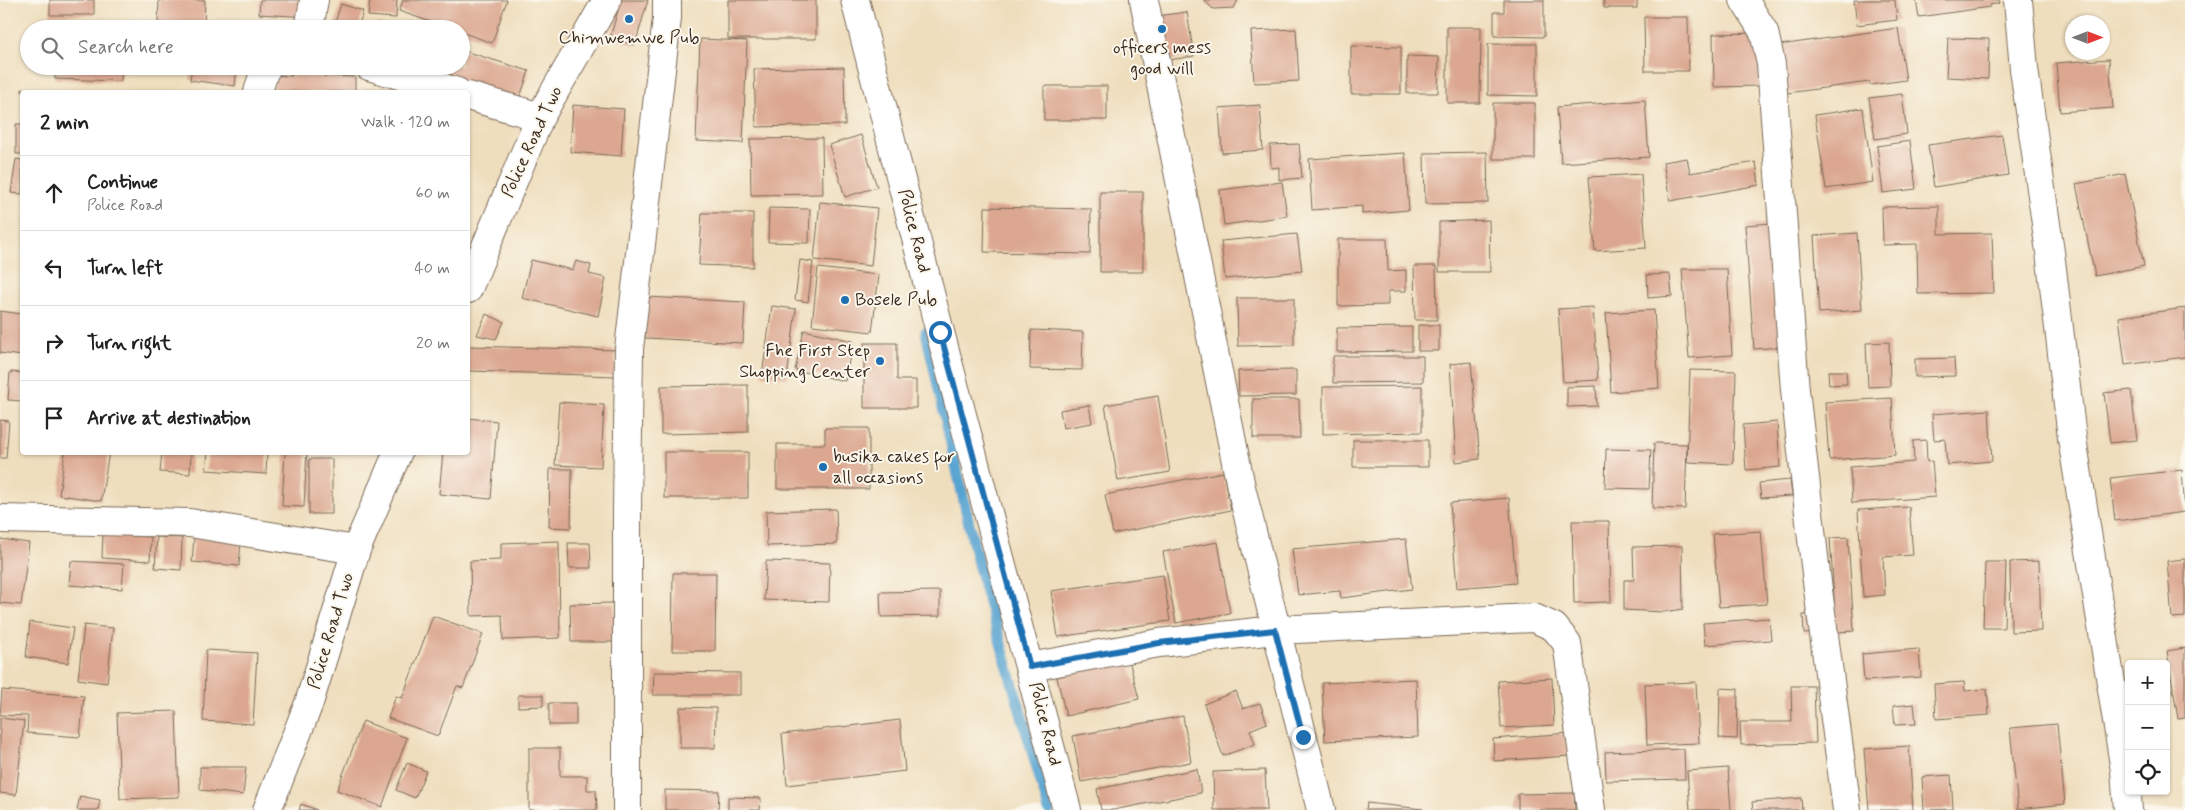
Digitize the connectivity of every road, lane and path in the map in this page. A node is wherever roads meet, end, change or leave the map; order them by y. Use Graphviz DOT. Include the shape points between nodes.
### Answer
graph roads {
  1 [pos="314,0"];
  2 [pos="607,0"];
  3 [pos="667,0"];
  4 [pos="855,0"];
  5 [pos="1144,0"];
  6 [pos="1744,0"];
  7 [pos="2018,0"];
  8 [pos="310,20"];
  9 [pos="263,75"];
  10 [pos="399,75"];
  11 [pos="259,90"];
  12 [pos="450,90"];
  13 [pos="470,97"];
  14 [pos="540,117"];
  15 [pos="470,284"];
  16 [pos="397,455"];
  17 [pos="0,519"];
  18 [pos="356,550"];
  19 [pos="1275,630"];
  20 [pos="1030,667"];
  21 [pos="267,810"];
  22 [pos="627,810"];
  23 [pos="1067,810"];
  24 [pos="1321,810"];
  25 [pos="1591,810"];
  26 [pos="1847,810"];
  27 [pos="2128,810"];
  1 -- 8 [label="street"];
  2 -- 14 [label="street, Police Road Two"];
  3 -- 22 [label="street" via="629,348"];
  4 -- 20 [label="street, Police Road"];
  5 -- 19 [label="street" via="1241,487"];
  6 -- 26 [label="street" via="1764,32 1770,64 1795,390"];
  7 -- 27 [label="street" via="2072,438 2124,762"];
  9 -- 11 [label="street"];
  10 -- 12 [label="street"];
  13 -- 14 [label="street"];
  14 -- 15 [label="street, Police Road Two"];
  16 -- 18 [label="street, Police Road Two"];
  17 -- 18 [label="street" via="190,523"];
  18 -- 21 [label="street, Police Road Two" via="309,703"];
  19 -- 20 [label="street" via="1159,643"];
  19 -- 24 [label="street"];
  19 -- 25 [label="street" via="1534,618 1554,627 1567,643"];
  20 -- 23 [label="street, Police Road"];
}
